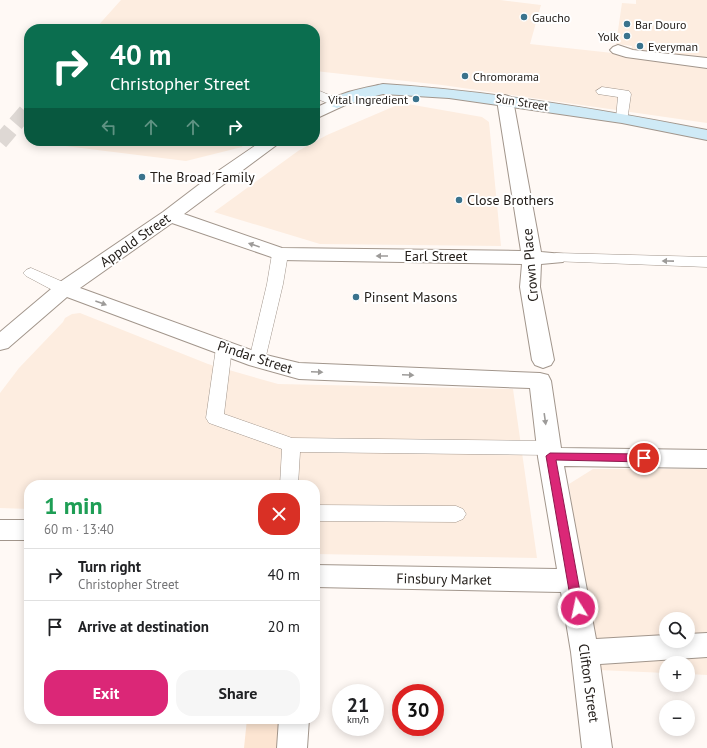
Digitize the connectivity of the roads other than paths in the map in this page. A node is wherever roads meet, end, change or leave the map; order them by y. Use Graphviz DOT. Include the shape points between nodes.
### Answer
graph roads {
  1 [pos="618,50"];
  2 [pos="707,63"];
  3 [pos="602,90"];
  4 [pos="320,95"];
  5 [pos="504,100"];
  6 [pos="337,103"];
  7 [pos="320,112"];
  8 [pos="622,118"];
  9 [pos="707,135"];
  10 [pos="266,146"];
  11 [pos="170,216"];
  12 [pos="280,254"];
  13 [pos="532,257"];
  14 [pos="556,258"];
  15 [pos="707,262"];
  16 [pos="31,273"];
  17 [pos="64,289"];
  18 [pos="0,343"];
  19 [pos="224,348"];
  20 [pos="257,360"];
  21 [pos="542,370"];
  22 [pos="291,445"];
  23 [pos="550,452"];
  24 [pos="707,459"];
  25 [pos="289,480"];
  26 [pos="320,513"];
  27 [pos="456,514"];
  28 [pos="0,530"];
  29 [pos="24,530"];
  30 [pos="320,576"];
  31 [pos="572,580"];
  32 [pos="707,645"];
  33 [pos="585,652"];
  34 [pos="294,724"];
  35 [pos="292,748"];
  36 [pos="597,748"];
  1 -- 2 [label="street"];
  3 -- 8 [label="lane" via="625,94"];
  4 -- 6 [label="lane"];
  5 -- 6 [label="main road, Sun Street" via="396,89 367,92"];
  5 -- 8 [label="main road, Sun Street"];
  5 -- 13 [label="street, Crown Place"];
  6 -- 7 [label="street"];
  8 -- 9 [label="main road, Sun Street"];
  10 -- 11 [label="street, Appold Street"];
  12 -- 11 [label="street, Earl Street, one-way"];
  11 -- 17 [label="street, Appold Street"];
  13 -- 12 [label="street, Earl Street, one-way"];
  12 -- 20 [label="lane" via="276,284"];
  13 -- 14 [label="street, Earl Street"];
  13 -- 21 [label="street, Crown Place" via="530,287"];
  15 -- 14 [label="lane, Earl Street, one-way"];
  16 -- 17 [label="lane, Pindar Street"];
  17 -- 18 [label="street, Appold Street"];
  17 -- 19 [label="street, Pindar Street, one-way"];
  19 -- 20 [label="street, Pindar Street"];
  19 -- 22 [label="lane" via="215,418"];
  20 -- 21 [label="street, Pindar Street, one-way" via="299,371"];
  21 -- 23 [label="street, Clifton Street, one-way"];
  22 -- 23 [label="lane"];
  22 -- 25 [label="lane"];
  23 -- 24 [label="street"];
  23 -- 31 [label="street, Clifton Street"];
  26 -- 27 [label="lane"];
  28 -- 29 [label="street"];
  30 -- 31 [label="street, Finsbury Market"];
  31 -- 33 [label="street, Clifton Street"];
  32 -- 33 [label="street"];
  33 -- 36 [label="street, Clifton Street"];
  34 -- 35 [label="street"];
}
